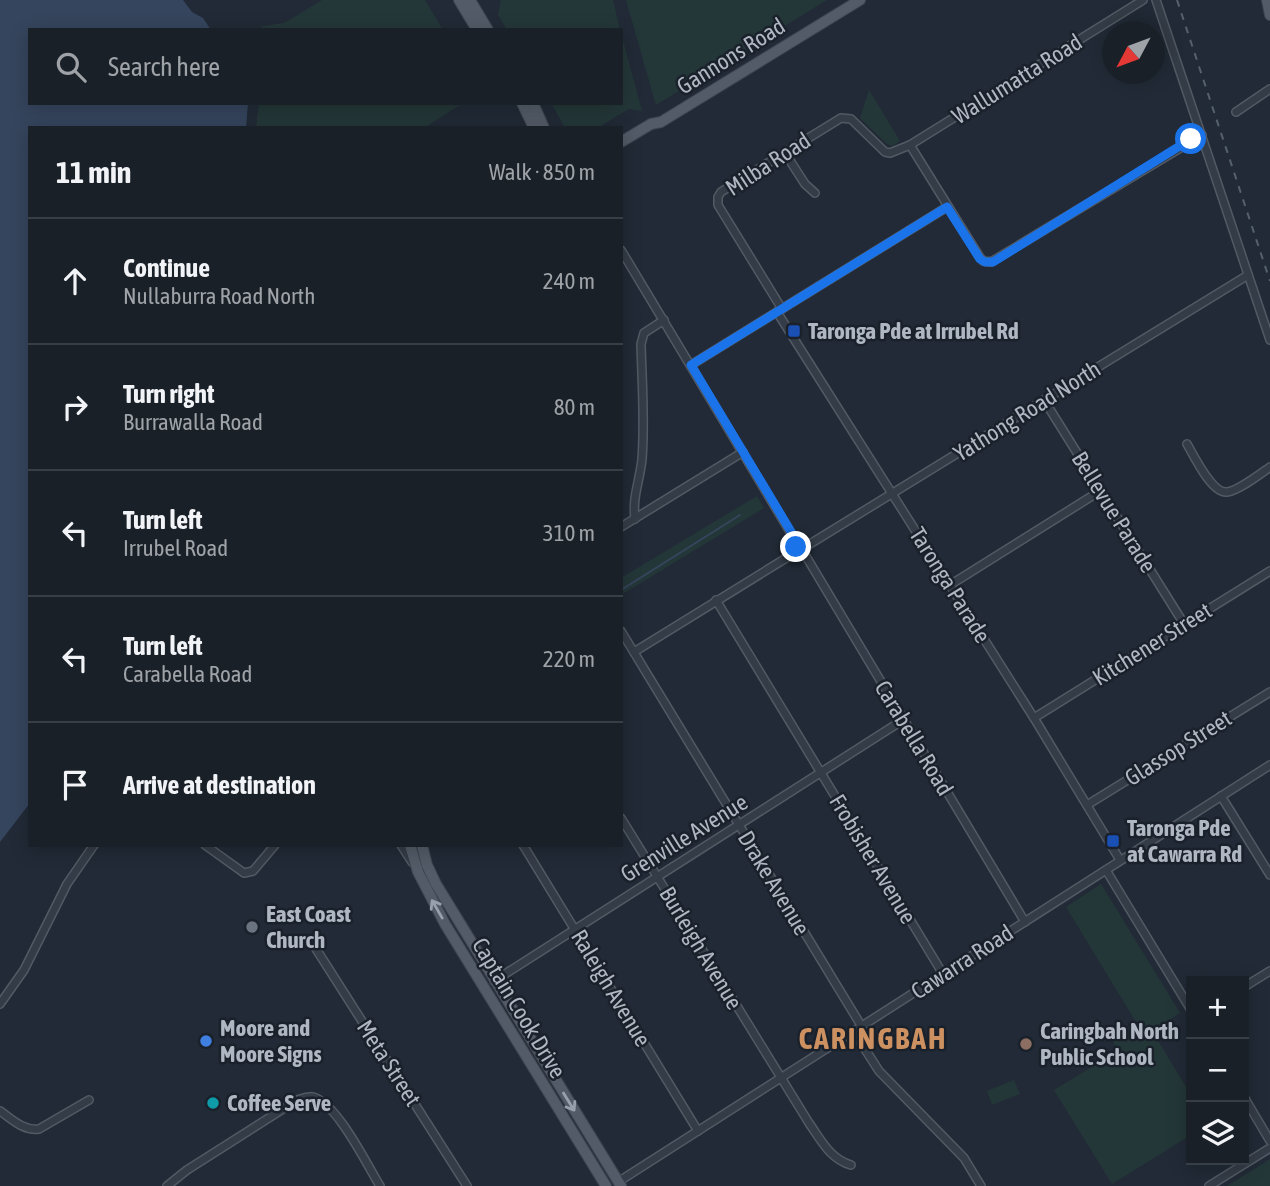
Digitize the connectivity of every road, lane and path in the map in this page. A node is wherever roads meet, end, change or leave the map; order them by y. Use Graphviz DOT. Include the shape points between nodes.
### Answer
graph roads {
  1 [pos="459,0"];
  2 [pos="470,0"];
  3 [pos="860,0"];
  4 [pos="1143,0"];
  5 [pos="1156,0"];
  6 [pos="1267,0"];
  7 [pos="1270,15"];
  8 [pos="476,28"];
  9 [pos="487,28"];
  10 [pos="1270,89"];
  11 [pos="523,105"];
  12 [pos="534,105"];
  13 [pos="1236,112"];
  14 [pos="661,122"];
  15 [pos="533,126"];
  16 [pos="543,126"];
  17 [pos="1202,135"];
  18 [pos="623,141"];
  19 [pos="910,145"];
  20 [pos="623,148"];
  21 [pos="785,153"];
  22 [pos="890,153"];
  23 [pos="815,193"];
  24 [pos="947,207"];
  25 [pos="623,253"];
  26 [pos="1248,275"];
  27 [pos="780,311"];
  28 [pos="664,320"];
  29 [pos="1270,340"];
  30 [pos="691,365"];
  31 [pos="1044,400"];
  32 [pos="1187,444"];
  33 [pos="743,452"];
  34 [pos="1270,467"];
  35 [pos="1100,491"];
  36 [pos="891,495"];
  37 [pos="635,519"];
  38 [pos="623,526"];
  39 [pos="801,549"];
  40 [pos="1270,571"];
  41 [pos="950,585"];
  42 [pos="716,600"];
  43 [pos="1184,624"];
  44 [pos="623,634"];
  45 [pos="634,652"];
  46 [pos="1270,691"];
  47 [pos="1034,718"];
  48 [pos="903,720"];
  49 [pos="1270,765"];
  50 [pos="822,773"];
  51 [pos="1221,796"];
  52 [pos="1087,805"];
  53 [pos="623,821"];
  54 [pos="739,825"];
  55 [pos="93,847"];
  56 [pos="208,847"];
  57 [pos="273,847"];
  58 [pos="402,847"];
  59 [pos="411,847"];
  60 [pos="421,847"];
  61 [pos="524,847"];
  62 [pos="1120,860"];
  63 [pos="1106,870"];
  64 [pos="418,872"];
  65 [pos="1270,875"];
  66 [pos="657,877"];
  67 [pos="1025,922"];
  68 [pos="575,930"];
  69 [pos="311,941"];
  70 [pos="1270,971"];
  71 [pos="943,974"];
  72 [pos="494,981"];
  73 [pos="1249,984"];
  74 [pos="485,989"];
  75 [pos="1186,1002"];
  76 [pos="0,1004"];
  77 [pos="862,1027"];
  78 [pos="854,1032"];
  79 [pos="780,1078"];
  80 [pos="89,1100"];
  81 [pos="1247,1102"];
  82 [pos="0,1111"];
  83 [pos="698,1131"];
  84 [pos="1270,1141"];
  85 [pos="1270,1148"];
  86 [pos="851,1165"];
  87 [pos="616,1185"];
  88 [pos="167,1186"];
  89 [pos="380,1186"];
  90 [pos="467,1186"];
  91 [pos="606,1186"];
  92 [pos="981,1186"];
  93 [pos="1209,1186"];
  1 -- 8 [label="main road"];
  2 -- 9 [label="main road"];
  3 -- 14 [label="main road, Gannons Road"];
  4 -- 19 [label="street, Wallumatta Road"];
  5 -- 17 [label="street"];
  6 -- 7 [label="main road"];
  10 -- 13 [label="street"];
  11 -- 15 [label="main road"];
  12 -- 16 [label="main road"];
  14 -- 18 [label="main road, Gannons Road"];
  14 -- 20 [label="main road"];
  17 -- 24 [label="street" via="995,261 985,262 979,256"];
  17 -- 26 [label="street"];
  19 -- 22 [label="street, Wallumatta Road"];
  19 -- 24 [label="street"];
  21 -- 22 [label="street, Milba Road" via="846,117"];
  21 -- 23 [label="street"];
  21 -- 27 [label="street, Milba Road" via="721,192 717,202"];
  24 -- 27 [label="street"];
  25 -- 28 [label="street, Carabella Road"];
  26 -- 29 [label="street"];
  26 -- 31 [label="street, Yathong Road North"];
  27 -- 30 [label="street"];
  27 -- 36 [label="street, Taronga Parade"];
  28 -- 30 [label="street, Carabella Road"];
  28 -- 37 [label="street" via="646,331 641,344 642,461 633,502"];
  30 -- 33 [label="street, Carabella Road"];
  31 -- 35 [label="street, Bellevue Parade"];
  31 -- 36 [label="street, Yathong Road North"];
  32 -- 34 [label="street" via="1213,486 1222,492 1232,491"];
  33 -- 37 [label="street"];
  33 -- 39 [label="street, Carabella Road"];
  35 -- 41 [label="street"];
  35 -- 43 [label="street, Bellevue Parade"];
  36 -- 39 [label="street, Yathong Road North"];
  36 -- 41 [label="street, Taronga Parade"];
  37 -- 38 [label="street"];
  39 -- 42 [label="street, Yathong Road North"];
  39 -- 48 [label="street, Carabella Road"];
  40 -- 43 [label="street, Kitchener Street"];
  41 -- 47 [label="street, Taronga Parade"];
  42 -- 45 [label="street, Yathong Road North"];
  42 -- 50 [label="street, Frobisher Avenue"];
  43 -- 47 [label="street, Kitchener Street"];
  44 -- 45 [label="street, Drake Avenue"];
  45 -- 54 [label="street, Drake Avenue"];
  46 -- 52 [label="street, Glassop Street"];
  47 -- 52 [label="street, Taronga Parade"];
  48 -- 50 [label="street, Grenville Avenue"];
  48 -- 67 [label="street, Carabella Road"];
  49 -- 51 [label="street, Cawarra Road"];
  50 -- 54 [label="street, Grenville Avenue"];
  50 -- 71 [label="street, Frobisher Avenue"];
  51 -- 62 [label="street, Cawarra Road"];
  51 -- 65 [label="street"];
  52 -- 62 [label="street, Taronga Parade"];
  53 -- 66 [label="street, Burleigh Avenue"];
  54 -- 66 [label="street, Grenville Avenue"];
  54 -- 77 [label="street, Drake Avenue"];
  55 -- 76 [label="street" via="66,884 24,970"];
  56 -- 57 [label="street" via="244,873 253,871"];
  58 -- 64 [label="street"];
  59 -- 64 [label="main road, Captain Cook Drive"];
  60 -- 72 [label="main road, Captain Cook Drive" via="436,884"];
  61 -- 68 [label="street, Raleigh Avenue"];
  62 -- 63 [label="street, Cawarra Road"];
  63 -- 67 [label="street, Cawarra Road"];
  63 -- 75 [label="street"];
  74 -- 64 [label="main road, Captain Cook Drive, one-way"];
  66 -- 68 [label="street, Grenville Avenue"];
  66 -- 79 [label="street, Burleigh Avenue"];
  67 -- 71 [label="street, Cawarra Road"];
  68 -- 72 [label="street, Grenville Avenue"];
  68 -- 83 [label="street, Raleigh Avenue"];
  69 -- 90 [label="street, Meta Street"];
  70 -- 73 [label="street"];
  71 -- 77 [label="street, Cawarra Road"];
  72 -- 74 [label="main road, Grenville Avenue"];
  72 -- 87 [label="main road, Captain Cook Drive, one-way"];
  74 -- 91 [label="main road, Captain Cook Drive"];
  77 -- 78 [label="street, Cawarra Road"];
  78 -- 79 [label="street, Cawarra Road"];
  78 -- 92 [label="street" via="879,1071 964,1158"];
  79 -- 83 [label="street, Cawarra Road"];
  79 -- 86 [label="street, Burleigh Avenue" via="831,1155"];
  80 -- 82 [label="street" via="39,1129 30,1130"];
  81 -- 84 [label="street"];
  83 -- 87 [label="street, Cawarra Road"];
  85 -- 93 [label="street"];
  88 -- 89 [label="street" via="297,1100 312,1097 335,1114"];
}
